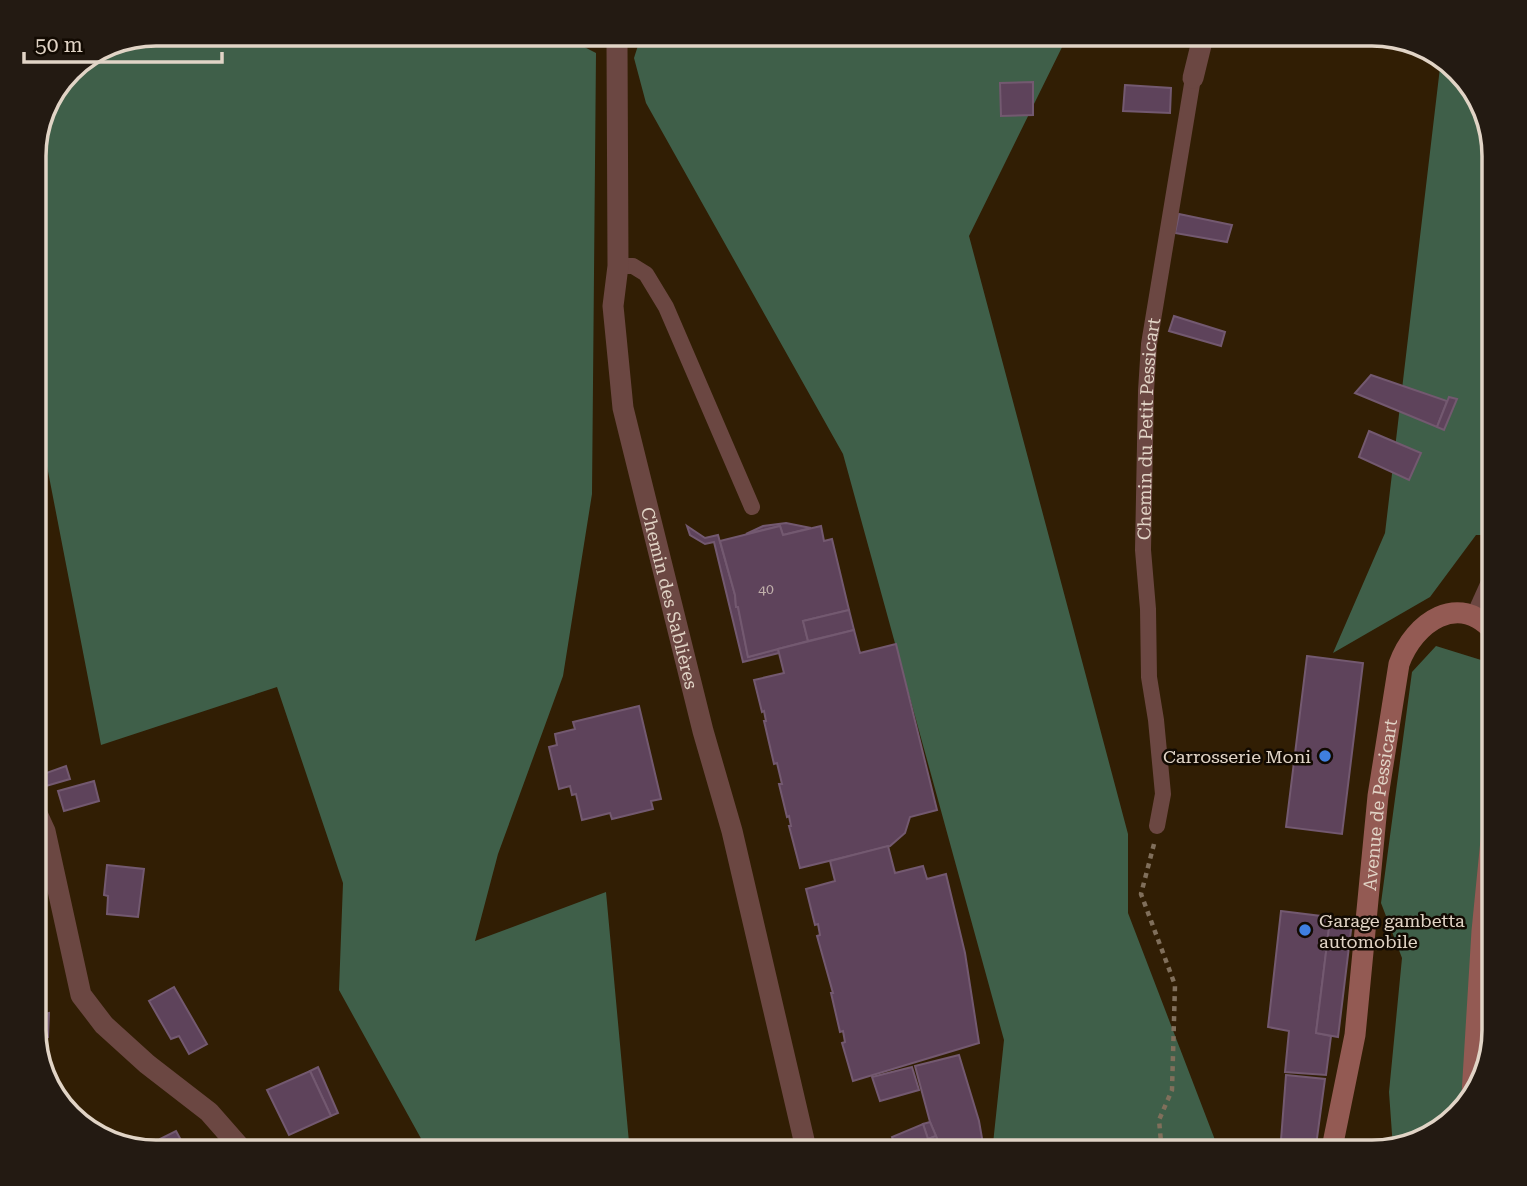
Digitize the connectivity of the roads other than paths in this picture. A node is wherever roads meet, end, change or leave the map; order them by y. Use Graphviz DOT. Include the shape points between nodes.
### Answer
graph roads {
  1 [pos="617,46"];
  2 [pos="1201,46"];
  3 [pos="1193,78"];
  4 [pos="618,266"];
  5 [pos="752,507"];
  6 [pos="1482,603"];
  7 [pos="1476,617"];
  8 [pos="1482,622"];
  9 [pos="1157,826"];
  10 [pos="46,836"];
  11 [pos="1482,932"];
  12 [pos="1473,1072"];
  13 [pos="234,1140"];
  14 [pos="804,1140"];
  15 [pos="1334,1140"];
  1 -- 4 [label="street, Chemin des Sablières"];
  2 -- 3 [label="street, Chemin du Petit Pessicart"];
  3 -- 9 [label="lane, Chemin du Petit Pessicart" via="1149,344 1146,391 1143,550 1149,677 1163,794"];
  4 -- 5 [label="lane" via="633,266 646,274 666,307"];
  4 -- 14 [label="street, Chemin des Sablières" via="613,306 623,408 732,831"];
  6 -- 7 [label="street"];
  7 -- 8 [label="street"];
  7 -- 15 [label="street, Avenue de Pessicart" via="1457,614 1427,622 1405,647 1399,664 1378,796 1355,1035"];
  10 -- 13 [label="street" via="81,995 104,1025 209,1112"];
  11 -- 12 [label="street"];
}
